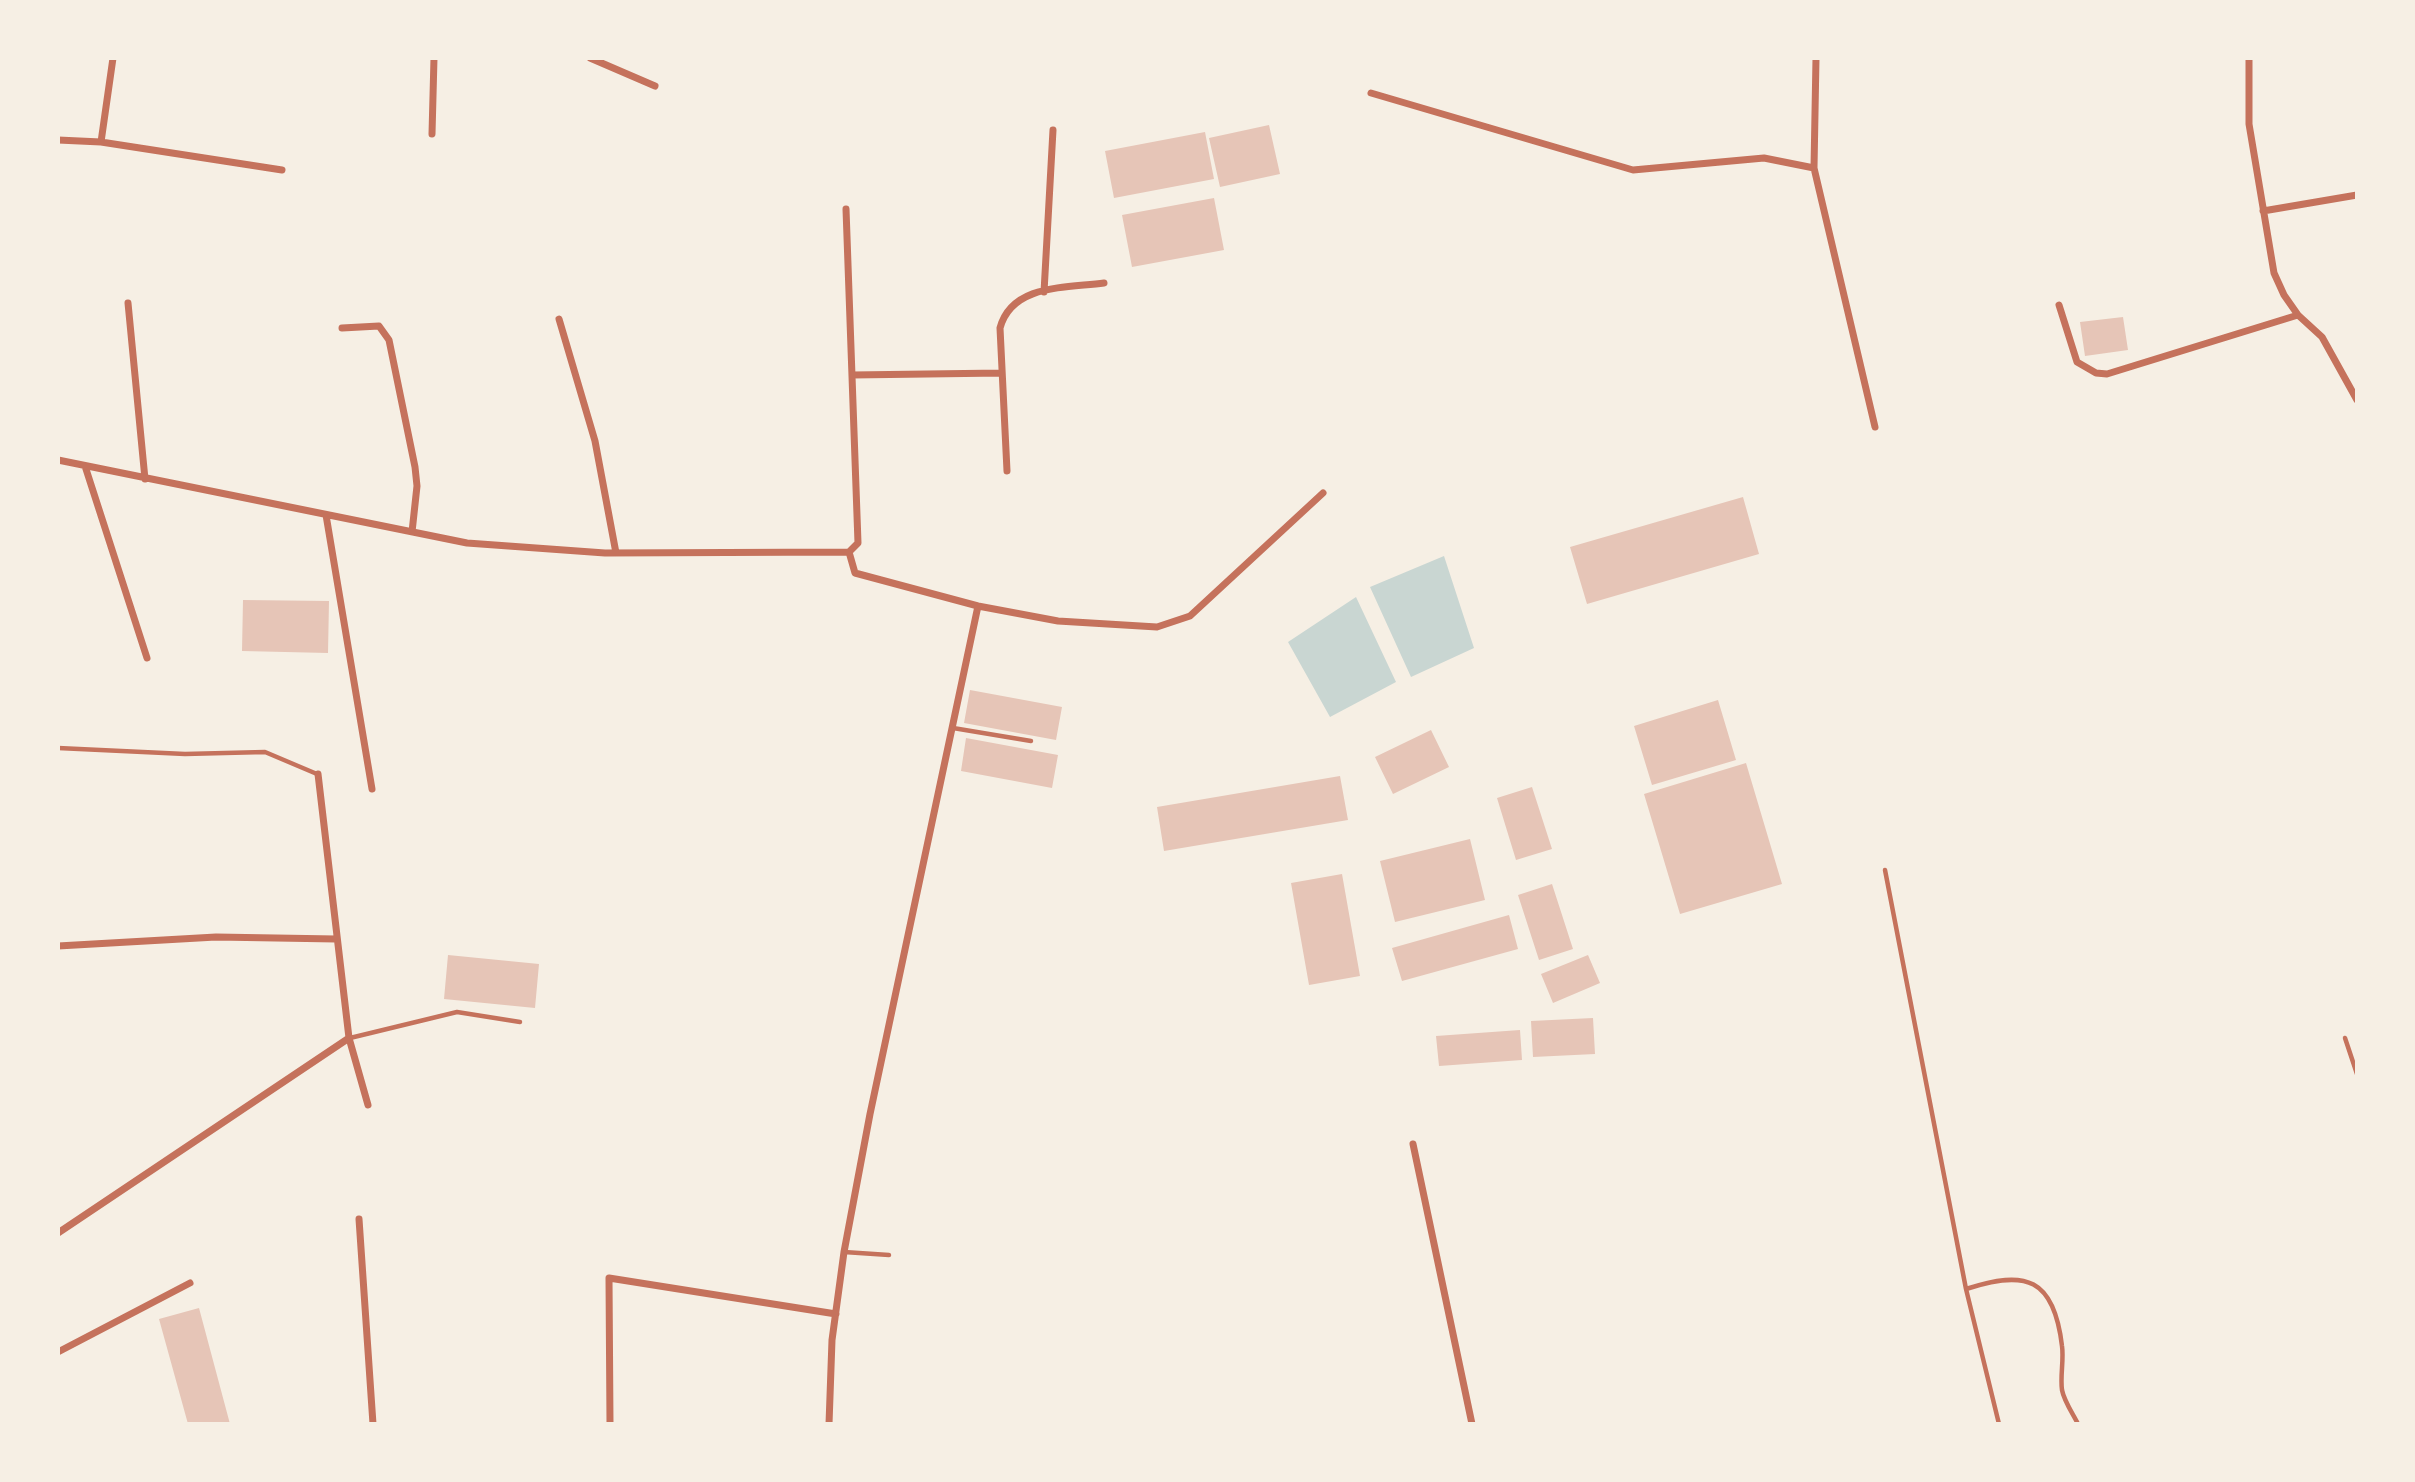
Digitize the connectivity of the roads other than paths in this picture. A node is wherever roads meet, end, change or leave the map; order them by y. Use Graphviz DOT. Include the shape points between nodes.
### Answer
graph roads {
  1 [pos="113,58"];
  2 [pos="434,58"];
  3 [pos="590,58"];
  4 [pos="1816,58"];
  5 [pos="2249,58"];
  6 [pos="655,86"];
  7 [pos="1371,93"];
  8 [pos="1053,130"];
  9 [pos="432,134"];
  10 [pos="58,140"];
  11 [pos="101,142"];
  12 [pos="1814,168"];
  13 [pos="282,170"];
  14 [pos="2357,195"];
  15 [pos="846,209"];
  16 [pos="2263,211"];
  17 [pos="1104,283"];
  18 [pos="1044,292"];
  19 [pos="128,303"];
  20 [pos="2059,304"];
  21 [pos="2298,315"];
  22 [pos="559,319"];
  23 [pos="342,328"];
  24 [pos="1002,373"];
  25 [pos="852,375"];
  26 [pos="2357,400"];
  27 [pos="1875,426"];
  28 [pos="58,460"];
  29 [pos="85,466"];
  30 [pos="1007,471"];
  31 [pos="145,479"];
  32 [pos="1323,494"];
  33 [pos="326,515"];
  34 [pos="412,532"];
  35 [pos="849,552"];
  36 [pos="616,553"];
  37 [pos="978,606"];
  38 [pos="147,658"];
  39 [pos="952,728"];
  40 [pos="1031,741"];
  41 [pos="58,748"];
  42 [pos="318,774"];
  43 [pos="372,789"];
  44 [pos="1885,870"];
  45 [pos="337,939"];
  46 [pos="58,946"];
  47 [pos="520,1022"];
  48 [pos="349,1038"];
  49 [pos="2345,1038"];
  50 [pos="2357,1074"];
  51 [pos="368,1105"];
  52 [pos="1413,1144"];
  53 [pos="359,1219"];
  54 [pos="58,1233"];
  55 [pos="844,1252"];
  56 [pos="889,1255"];
  57 [pos="190,1283"];
  58 [pos="1966,1289"];
  59 [pos="836,1314"];
  60 [pos="58,1352"];
  61 [pos="373,1424"];
  62 [pos="610,1424"];
  63 [pos="829,1424"];
  64 [pos="1472,1424"];
  65 [pos="1999,1424"];
  66 [pos="2078,1424"];
  1 -- 11 [label="street"];
  2 -- 9 [label="street"];
  3 -- 6 [label="street"];
  4 -- 12 [label="street"];
  5 -- 16 [label="street" via="2249,124"];
  7 -- 12 [label="street" via="1633,170 1764,158"];
  8 -- 18 [label="street"];
  10 -- 11 [label="street"];
  11 -- 13 [label="street"];
  12 -- 27 [label="street"];
  14 -- 16 [label="street"];
  15 -- 25 [label="street"];
  16 -- 21 [label="street" via="2274,272"];
  17 -- 18 [label="street"];
  18 -- 24 [label="street" via="1018,300 1003,315"];
  19 -- 31 [label="street"];
  20 -- 21 [label="street" via="2077,362 2107,374"];
  21 -- 26 [label="street" via="2322,337"];
  22 -- 36 [label="street" via="595,441"];
  23 -- 34 [label="street" via="379,326 389,340 415,467"];
  24 -- 25 [label="street"];
  24 -- 30 [label="street"];
  25 -- 35 [label="street" via="858,543"];
  28 -- 29 [label="street"];
  29 -- 31 [label="street"];
  29 -- 38 [label="street"];
  31 -- 33 [label="street"];
  32 -- 37 [label="street" via="1176,623 1133,627 1071,622"];
  33 -- 34 [label="street"];
  33 -- 43 [label="street"];
  34 -- 36 [label="street" via="467,543"];
  35 -- 36 [label="street"];
  35 -- 37 [label="street" via="855,573"];
  37 -- 39 [label="street"];
  39 -- 40 [label="lane"];
  39 -- 55 [label="street"];
  41 -- 42 [label="lane" via="185,754 265,752"];
  42 -- 45 [label="street"];
  44 -- 58 [label="lane"];
  45 -- 46 [label="street" via="216,937"];
  45 -- 48 [label="street"];
  47 -- 48 [label="lane" via="457,1012"];
  48 -- 51 [label="street"];
  48 -- 54 [label="street"];
  49 -- 50 [label="lane"];
  52 -- 64 [label="street"];
  53 -- 61 [label="street"];
  55 -- 56 [label="lane"];
  55 -- 59 [label="street"];
  57 -- 60 [label="street"];
  58 -- 65 [label="lane"];
  58 -- 66 [label="lane" via="2006,1278 2038,1285 2050,1303 2062,1345 2062,1390"];
  59 -- 62 [label="street" via="609,1278"];
  59 -- 63 [label="street"];
}
